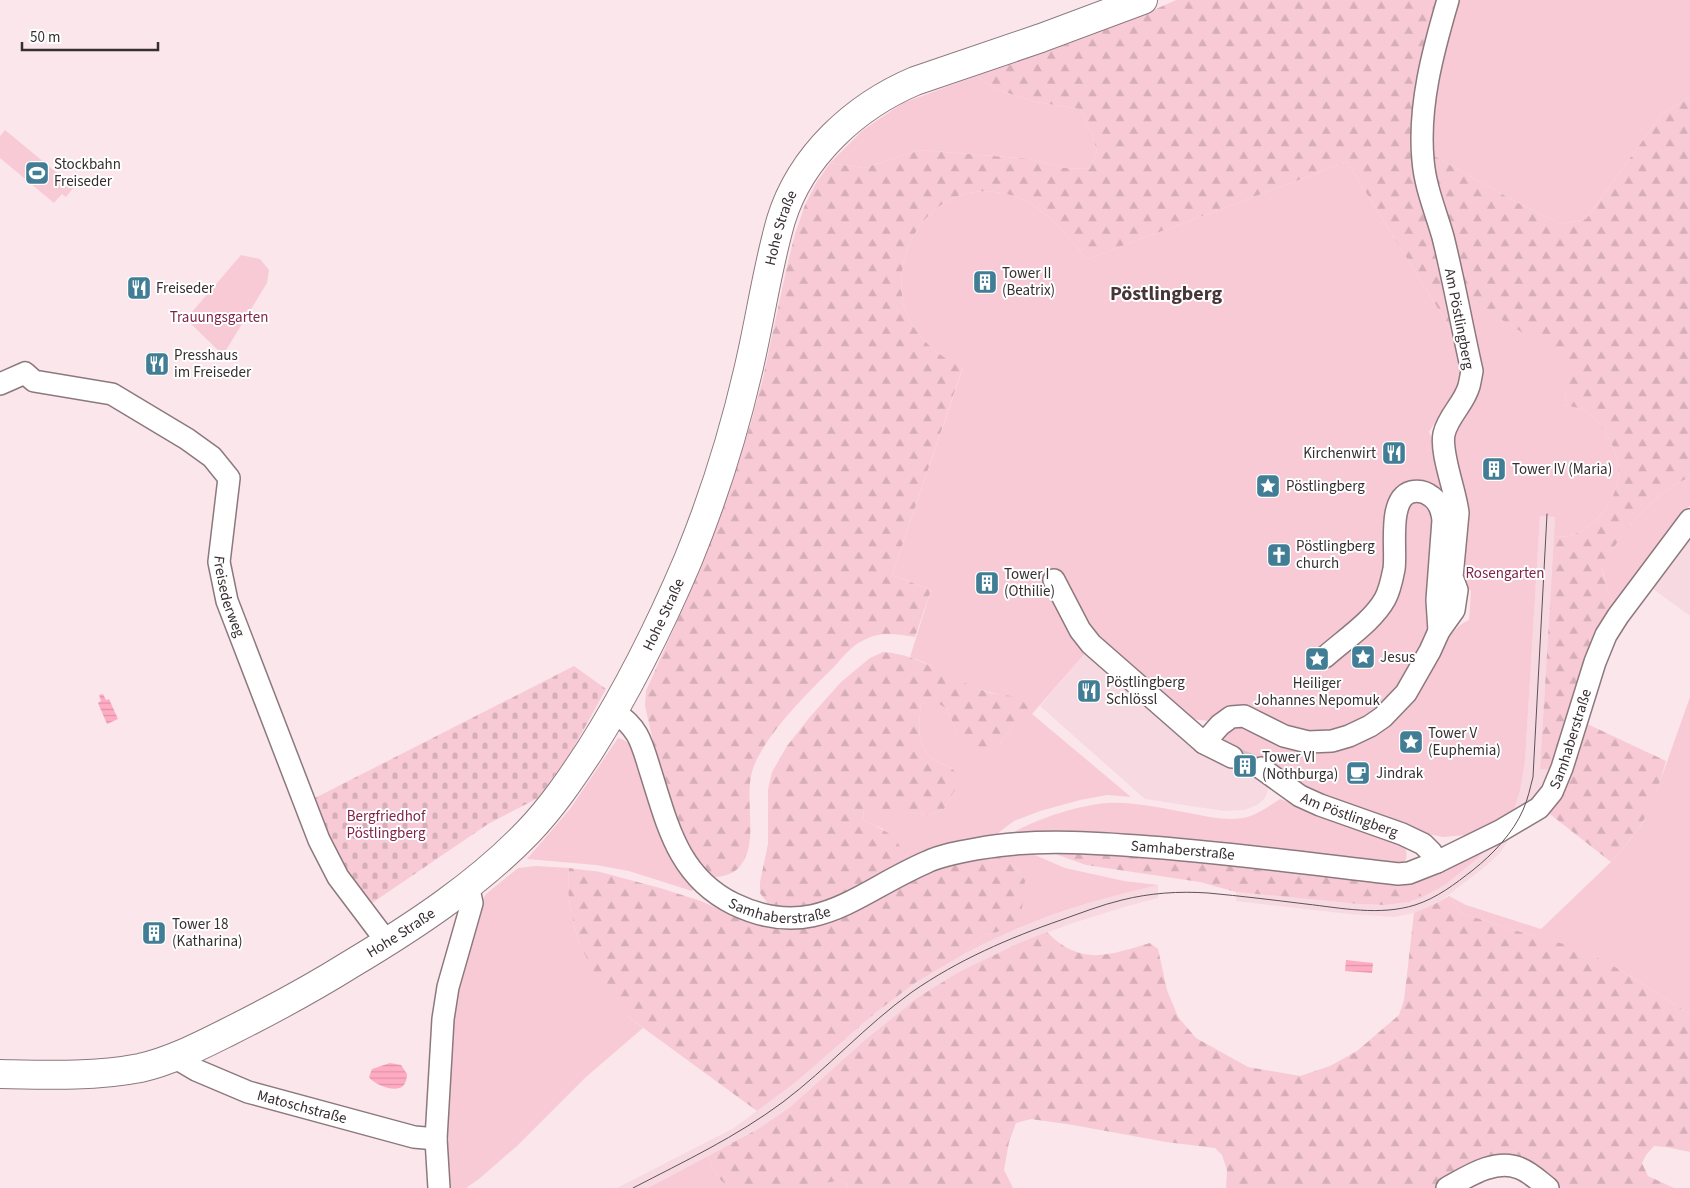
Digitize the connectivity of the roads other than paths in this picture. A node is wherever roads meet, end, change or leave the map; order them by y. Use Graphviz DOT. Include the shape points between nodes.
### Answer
graph roads {
  1 [pos="1143,0"];
  2 [pos="1448,0"];
  3 [pos="0,384"];
  4 [pos="1690,520"];
  5 [pos="1054,580"];
  6 [pos="1440,631"];
  7 [pos="1325,656"];
  8 [pos="614,712"];
  9 [pos="1204,743"];
  10 [pos="1232,757"];
  11 [pos="1261,768"];
  12 [pos="1437,862"];
  13 [pos="466,887"];
  14 [pos="387,942"];
  15 [pos="174,1057"];
  16 [pos="0,1074"];
  17 [pos="436,1139"];
  18 [pos="439,1188"];
  19 [pos="1447,1188"];
  20 [pos="1548,1188"];
  1 -- 8 [label="main road, Hohe Straße" via="897,89 855,116 819,151 792,193 782,219 739,410 712,499 667,608"];
  2 -- 6 [label="street, Am Pöstlingberg" via="1436,39 1428,83 1423,162 1472,371 1469,387 1444,436 1458,513 1452,577 1457,590 1454,610"];
  3 -- 14 [label="street, Freisederweg" via="25,373 34,381 112,394 187,439 212,457 229,478 219,562 227,601 319,840 338,878"];
  4 -- 12 [label="street, Samhaberstraße" via="1606,635 1562,768 1546,801 1500,831"];
  5 -- 9 [label="street" via="1080,630 1091,644"];
  6 -- 7 [label="street" via="1437,600 1443,520 1441,508 1427,492 1416,490 1406,494 1399,503 1394,535 1394,569 1386,598 1374,614"];
  6 -- 9 [label="street, Am Pöstlingberg" via="1406,693 1390,711 1349,736 1308,742 1284,736 1244,716 1232,717 1220,725"];
  8 -- 12 [label="street, Samhaberstraße" via="630,723 640,739 683,860 709,889 734,904 765,916 806,918 853,901 929,861 977,848 1008,844 1075,842 1179,848 1398,874"];
  8 -- 13 [label="main road, Hohe Straße" via="542,817 510,851"];
  9 -- 10 [label="street"];
  11 -- 12 [label="street, Am Pöstlingberg" via="1300,796 1423,844"];
  13 -- 14 [label="main road, Hohe Straße"];
  13 -- 17 [label="street" via="472,903 448,987 443,1019"];
  14 -- 15 [label="main road, Hohe Straße" via="288,1001"];
  15 -- 16 [label="main road, Hohe Straße" via="140,1068 103,1072"];
  15 -- 17 [label="street, Matoschstraße" via="248,1092 414,1137"];
  17 -- 18 [label="street"];
  19 -- 20 [label="street" via="1481,1170 1498,1166 1513,1166 1526,1171"];
}
